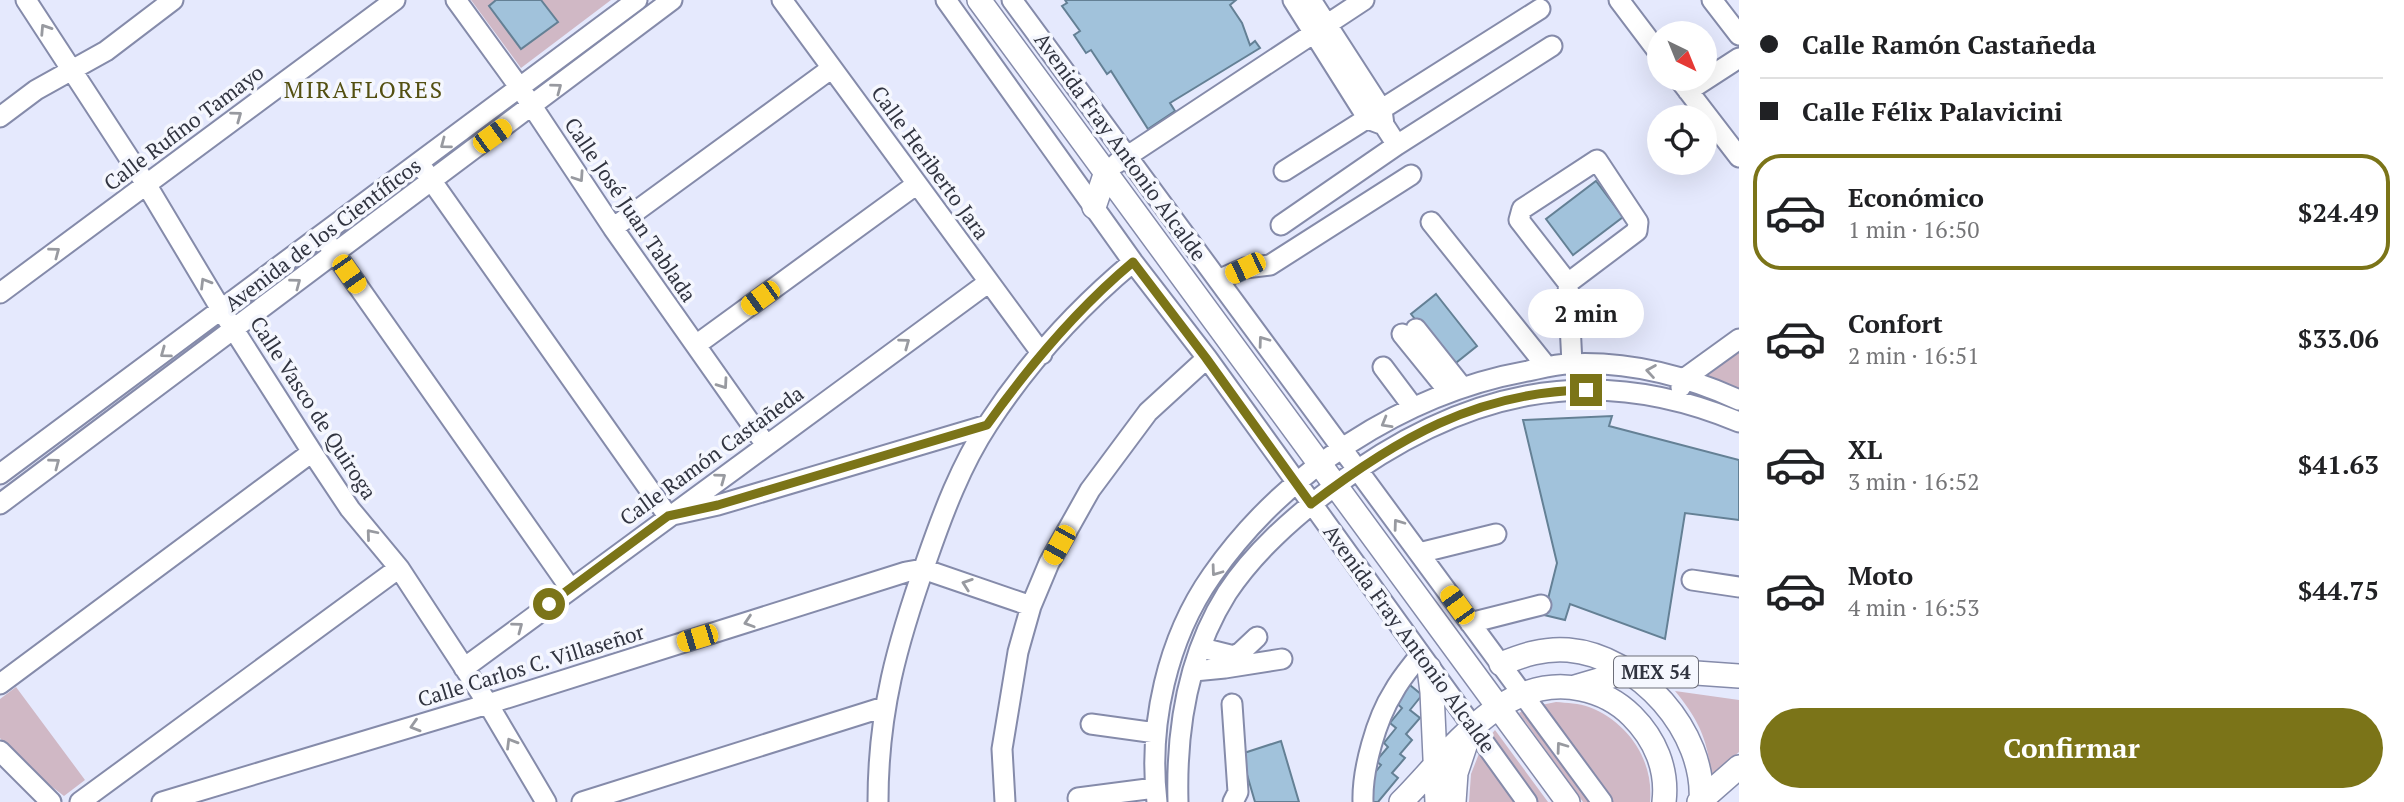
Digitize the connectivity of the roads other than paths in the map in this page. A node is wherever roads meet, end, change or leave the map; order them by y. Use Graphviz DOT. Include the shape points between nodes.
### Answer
graph roads {
  1 [pos="26,0"];
  2 [pos="173,0"];
  3 [pos="395,0"];
  4 [pos="456,0"];
  5 [pos="638,0"];
  6 [pos="672,0"];
  7 [pos="782,0"];
  8 [pos="946,0"];
  9 [pos="979,0"];
  10 [pos="1012,0"];
  11 [pos="1293,0"];
  12 [pos="1311,0"];
  13 [pos="1364,0"];
  14 [pos="1619,0"];
  15 [pos="1712,0"];
  16 [pos="1540,9"];
  17 [pos="1321,29"];
  18 [pos="1739,35"];
  19 [pos="1647,36"];
  20 [pos="1552,46"];
  21 [pos="1739,58"];
  22 [pos="832,68"];
  23 [pos="1717,69"];
  24 [pos="72,70"];
  25 [pos="520,88"];
  26 [pos="1689,91"];
  27 [pos="533,107"];
  28 [pos="0,117"];
  29 [pos="1378,118"];
  30 [pos="1397,145"];
  31 [pos="1127,155"];
  32 [pos="1739,157"];
  33 [pos="419,164"];
  34 [pos="1284,172"];
  35 [pos="1106,173"];
  36 [pos="1411,175"];
  37 [pos="431,181"];
  38 [pos="146,184"];
  39 [pos="917,184"];
  40 [pos="1094,207"];
  41 [pos="1431,222"];
  42 [pos="1281,225"];
  43 [pos="613,228"];
  44 [pos="323,236"];
  45 [pos="335,254"];
  46 [pos="1133,262"];
  47 [pos="1219,280"];
  48 [pos="989,282"];
  49 [pos="1568,283"];
  50 [pos="0,293"];
  51 [pos="222,311"];
  52 [pos="234,330"];
  53 [pos="1409,332"];
  54 [pos="1739,339"];
  55 [pos="696,345"];
  56 [pos="1042,354"];
  57 [pos="1206,358"];
  58 [pos="1572,363"];
  59 [pos="1383,367"];
  60 [pos="1546,368"];
  61 [pos="1685,378"];
  62 [pos="1456,390"];
  63 [pos="1739,400"];
  64 [pos="1673,401"];
  65 [pos="1413,407"];
  66 [pos="1739,422"];
  67 [pos="987,425"];
  68 [pos="766,445"];
  69 [pos="1343,450"];
  70 [pos="312,452"];
  71 [pos="1322,464"];
  72 [pos="1357,469"];
  73 [pos="0,474"];
  74 [pos="1297,484"];
  75 [pos="1337,484"];
  76 [pos="0,504"];
  77 [pos="1311,504"];
  78 [pos="668,516"];
  79 [pos="1496,534"];
  80 [pos="1419,553"];
  81 [pos="399,568"];
  82 [pos="923,569"];
  83 [pos="1692,580"];
  84 [pos="1739,587"];
  85 [pos="570,588"];
  86 [pos="1541,605"];
  87 [pos="1031,606"];
  88 [pos="1470,623"];
  89 [pos="1256,636"];
  90 [pos="1202,648"];
  91 [pos="1282,659"];
  92 [pos="1424,662"];
  93 [pos="1501,664"];
  94 [pos="464,668"];
  95 [pos="1194,671"];
  96 [pos="1626,672"];
  97 [pos="1739,676"];
  98 [pos="0,684"];
  99 [pos="1575,687"];
  100 [pos="1522,694"];
  101 [pos="488,704"];
  102 [pos="1232,704"];
  103 [pos="1498,706"];
  104 [pos="884,707"];
  105 [pos="1091,724"];
  106 [pos="1473,728"];
  107 [pos="1156,733"];
  108 [pos="0,751"];
  109 [pos="1739,767"];
  110 [pos="1434,768"];
  111 [pos="1156,795"];
  112 [pos="1078,798"];
  113 [pos="1701,801"];
  114 [pos="51,802"];
  115 [pos="80,802"];
  116 [pos="162,802"];
  117 [pos="546,802"];
  118 [pos="582,802"];
  119 [pos="878,802"];
  120 [pos="1005,802"];
  121 [pos="1178,802"];
  122 [pos="1233,802"];
  123 [pos="1363,802"];
  124 [pos="1401,802"];
  125 [pos="1437,802"];
  126 [pos="1454,802"];
  127 [pos="1527,802"];
  128 [pos="1568,802"];
  129 [pos="1602,802"];
  130 [pos="1664,802"];
  24 -- 1 [label="street, Calle Vasco de Quiroga, one-way"];
  2 -- 24 [label="street" via="106,51"];
  38 -- 3 [label="street, Calle Rufino Tamayo, one-way"];
  4 -- 25 [label="street, Calle José Juan Tablada"];
  5 -- 25 [label="street, Avenida de los Científicos"];
  27 -- 6 [label="street, Avenida de los Científicos, one-way"];
  7 -- 22 [label="street, Calle Heriberto Jara"];
  8 -- 40 [label="street, Avenida Fray Antonio Alcalde"];
  9 -- 35 [label="main road, Avenida Fray Antonio Alcalde"];
  10 -- 31 [label="street, Avenida Fray Antonio Alcalde"];
  11 -- 17 [label="street"];
  12 -- 17 [label="street"];
  13 -- 17 [label="street"];
  14 -- 19 [label="street"];
  15 -- 18 [label="street"];
  16 -- 29 [label="street"];
  17 -- 29 [label="street"];
  17 -- 31 [label="street"];
  20 -- 30 [label="street"];
  21 -- 23 [label="street"];
  22 -- 39 [label="street, Calle Heriberto Jara"];
  22 -- 43 [label="street"];
  24 -- 28 [label="street"];
  24 -- 38 [label="street, Calle Vasco de Quiroga"];
  25 -- 27 [label="street, Calle José Juan Tablada"];
  25 -- 33 [label="street, Avenida de los Científicos, one-way"];
  26 -- 32 [label="street"];
  27 -- 37 [label="street, Avenida de los Científicos"];
  27 -- 43 [label="street, Calle José Juan Tablada, one-way"];
  29 -- 30 [label="street"];
  29 -- 34 [label="street"];
  30 -- 42 [label="street"];
  31 -- 35 [label="street"];
  31 -- 47 [label="street, Avenida Fray Antonio Alcalde"];
  33 -- 37 [label="street"];
  33 -- 44 [label="street, Avenida de los Científicos"];
  35 -- 40 [label="main road"];
  35 -- 71 [label="main road, Avenida Fray Antonio Alcalde"];
  36 -- 47 [label="street" via="1270,265 1245,268"];
  37 -- 45 [label="street, Avenida de los Científicos"];
  37 -- 78 [label="street"];
  50 -- 38 [label="street, Calle Rufino Tamayo, one-way"];
  51 -- 38 [label="street, Calle Vasco de Quiroga, one-way"];
  39 -- 48 [label="street, Calle Heriberto Jara"];
  39 -- 55 [label="street"];
  40 -- 46 [label="street, Avenida Fray Antonio Alcalde"];
  41 -- 60 [label="street"];
  43 -- 55 [label="street, Calle José Juan Tablada"];
  44 -- 45 [label="street"];
  44 -- 51 [label="street, Avenida de los Científicos"];
  52 -- 45 [label="street, Avenida de los Científicos, one-way"];
  45 -- 85 [label="street"];
  46 -- 56 [label="street"];
  46 -- 57 [label="street, Avenida Fray Antonio Alcalde"];
  69 -- 47 [label="street, Avenida Fray Antonio Alcalde, one-way"];
  48 -- 56 [label="street, Calle Heriberto Jara"];
  68 -- 48 [label="street, Calle Ramón Castañeda, one-way"];
  49 -- 49 [label="street" via="1519,215 1597,160 1639,226"];
  49 -- 58 [label="street"];
  51 -- 52 [label="street, Calle Vasco de Quiroga"];
  51 -- 73 [label="street, Avenida de los Científicos, one-way"];
  52 -- 70 [label="street, Calle Vasco de Quiroga"];
  76 -- 52 [label="street, Avenida de los Científicos, one-way"];
  53 -- 62 [label="street"];
  54 -- 61 [label="street"];
  55 -- 68 [label="street, Calle José Juan Tablada, one-way"];
  56 -- 67 [label="street"];
  57 -- 74 [label="street, Avenida Fray Antonio Alcalde"];
  57 -- 87 [label="street" via="1148,412 1090,490"];
  58 -- 60 [label="street"];
  61 -- 58 [label="street, one-way"];
  59 -- 65 [label="street"];
  60 -- 62 [label="street" via="1490,378"];
  61 -- 63 [label="street"];
  61 -- 64 [label="street"];
  62 -- 65 [label="street"];
  64 -- 66 [label="street"];
  64 -- 72 [label="street" via="1611,390 1560,391 1496,401 1439,422"];
  65 -- 69 [label="street, one-way"];
  67 -- 78 [label="street"];
  67 -- 82 [label="street" via="940,520"];
  78 -- 68 [label="street, Calle Ramón Castañeda, one-way"];
  69 -- 71 [label="street"];
  69 -- 72 [label="street, Avenida Fray Antonio Alcalde"];
  81 -- 70 [label="street, Calle Vasco de Quiroga, one-way" via="349,509"];
  70 -- 98 [label="street"];
  71 -- 74 [label="street"];
  71 -- 75 [label="main road, Avenida Fray Antonio Alcalde"];
  72 -- 75 [label="street"];
  80 -- 72 [label="street, Avenida Fray Antonio Alcalde, one-way"];
  74 -- 77 [label="street, Avenida Fray Antonio Alcalde"];
  74 -- 107 [label="street, one-way" via="1247,530 1211,577 1184,627 1166,677"];
  75 -- 77 [label="street"];
  75 -- 103 [label="main road, Avenida Fray Antonio Alcalde"];
  77 -- 90 [label="street" via="1262,548 1227,594"];
  77 -- 92 [label="street, Avenida Fray Antonio Alcalde"];
  78 -- 85 [label="street, Calle Ramón Castañeda"];
  79 -- 80 [label="street"];
  80 -- 88 [label="street, Avenida Fray Antonio Alcalde"];
  81 -- 94 [label="street, Calle Vasco de Quiroga"];
  81 -- 115 [label="street"];
  87 -- 82 [label="street, one-way"];
  82 -- 101 [label="street, Calle Carlos C. Villaseñor, one-way"];
  82 -- 104 [label="street" via="906,615"];
  83 -- 84 [label="street"];
  94 -- 85 [label="street, Calle Ramón Castañeda, one-way"];
  86 -- 88 [label="street"];
  87 -- 120 [label="street" via="1018,652 1002,749"];
  88 -- 93 [label="street, Avenida Fray Antonio Alcalde"];
  89 -- 90 [label="street" via="1234,656"];
  90 -- 95 [label="street"];
  91 -- 95 [label="street"];
  92 -- 106 [label="street, Avenida Fray Antonio Alcalde"];
  92 -- 110 [label="main road" via="1432,692"];
  92 -- 123 [label="street" via="1393,691 1381,716 1363,783"];
  93 -- 96 [label="main road" via="1539,651 1570,650 1600,657"];
  93 -- 100 [label="street, Avenida Fray Antonio Alcalde"];
  94 -- 101 [label="street, Calle Vasco de Quiroga"];
  95 -- 121 [label="street" via="1186,694 1177,761"];
  96 -- 97 [label="main road, MEX 54"];
  96 -- 99 [label="main road, MEX 54"];
  96 -- 113 [label="main road" via="1652,691 1682,727 1698,761"];
  99 -- 100 [label="main road, MEX 54"];
  99 -- 130 [label="main road, MEX 54" via="1607,697 1644,727 1664,771"];
  100 -- 103 [label="main road, MEX 54"];
  129 -- 100 [label="street, Avenida Fray Antonio Alcalde, one-way"];
  101 -- 116 [label="street, Calle Carlos C. Villaseñor, one-way"];
  117 -- 101 [label="street, Calle Vasco de Quiroga, one-way"];
  102 -- 122 [label="street" via="1238,792"];
  103 -- 106 [label="main road, MEX 54"];
  103 -- 128 [label="main road, Avenida Fray Antonio Alcalde"];
  104 -- 118 [label="street"];
  104 -- 119 [label="street"];
  105 -- 107 [label="street"];
  106 -- 110 [label="main road"];
  106 -- 126 [label="main road, MEX 54" via="1456,773"];
  106 -- 127 [label="street, Avenida Fray Antonio Alcalde"];
  107 -- 111 [label="street"];
  108 -- 114 [label="street"];
  109 -- 113 [label="main road"];
  110 -- 124 [label="main road"];
  110 -- 125 [label="main road"];
  111 -- 112 [label="street"];
}
